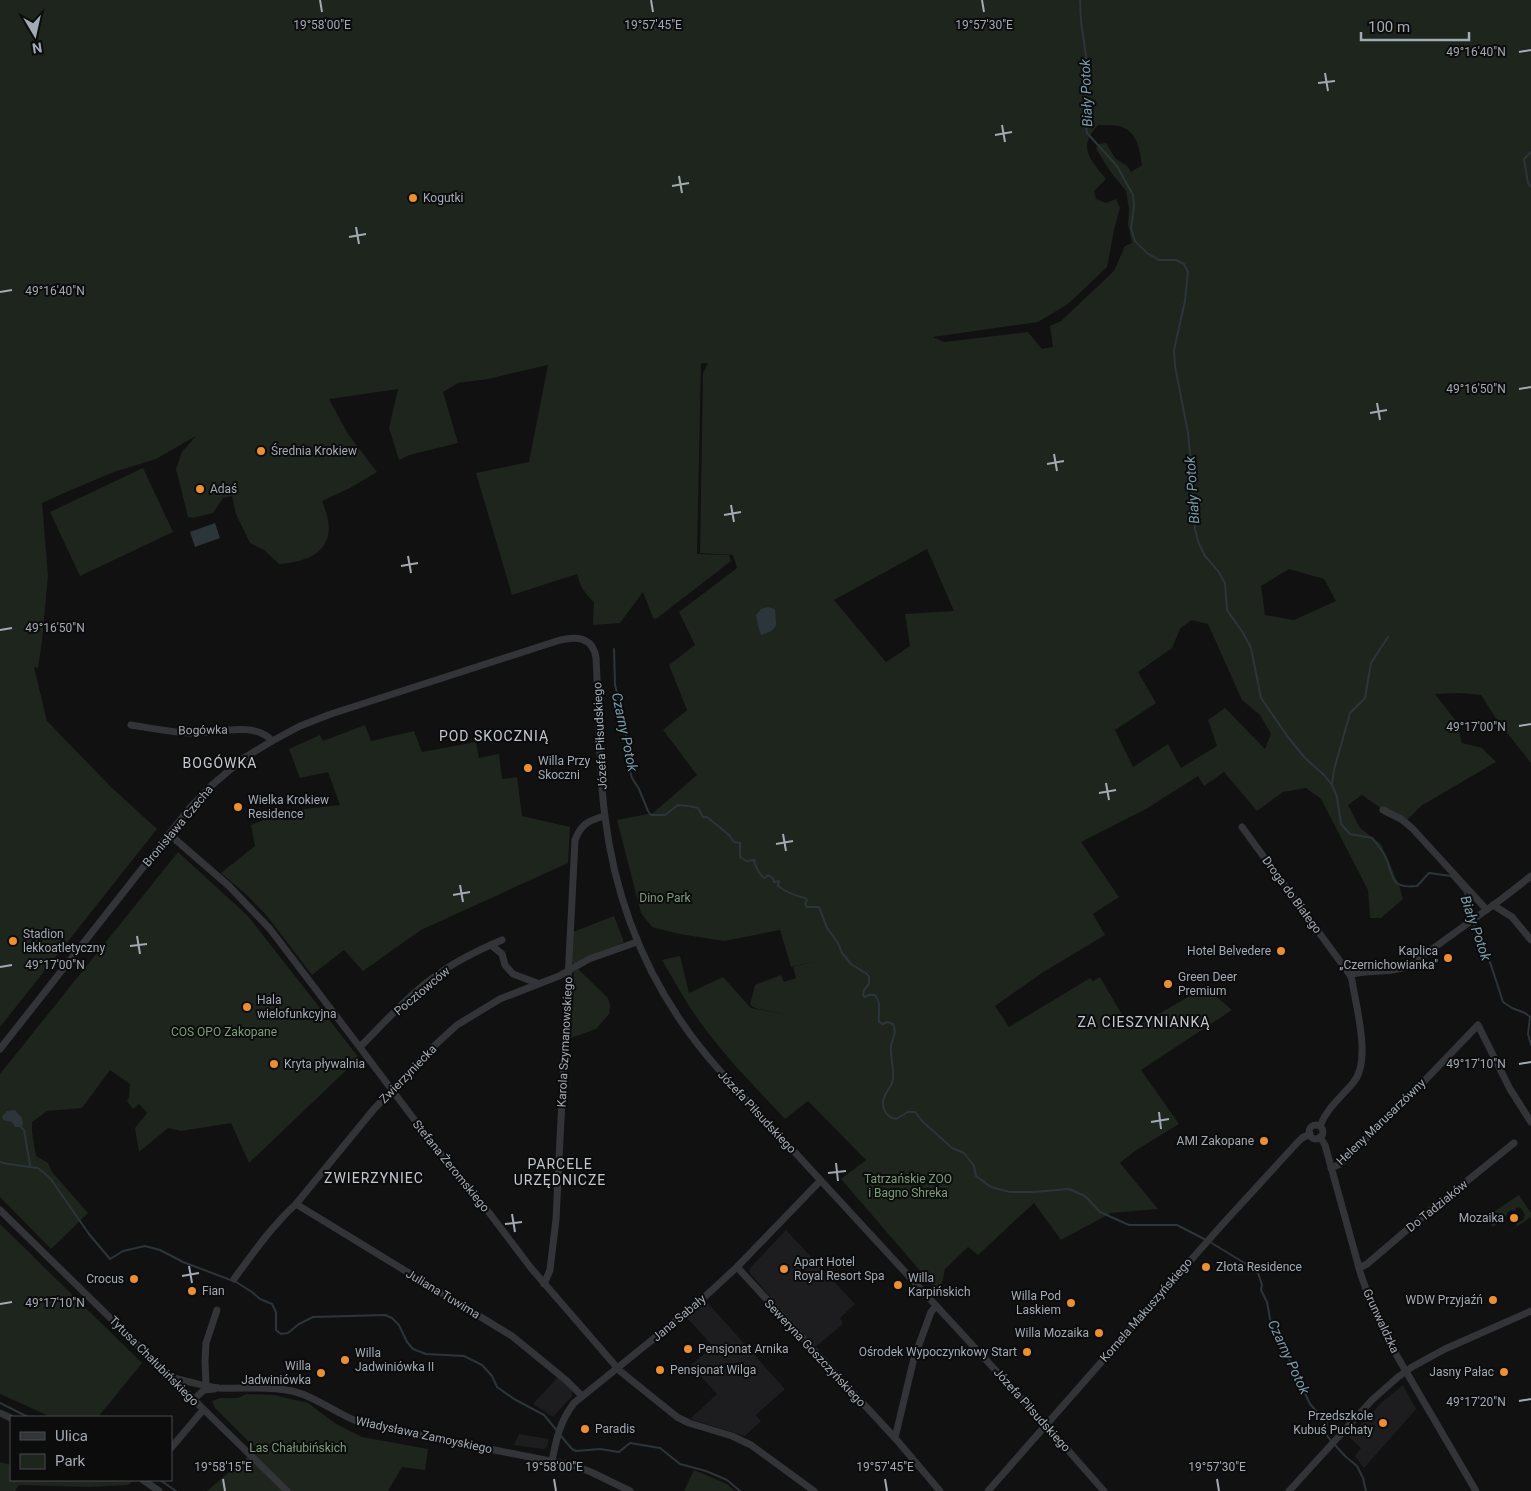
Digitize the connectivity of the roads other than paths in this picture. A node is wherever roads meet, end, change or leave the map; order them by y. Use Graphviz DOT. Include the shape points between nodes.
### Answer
graph roads {
  1 [pos="590,644"];
  2 [pos="131,725"];
  3 [pos="272,741"];
  4 [pos="1383,810"];
  5 [pos="604,816"];
  6 [pos="1242,827"];
  7 [pos="169,834"];
  8 [pos="1531,876"];
  9 [pos="1493,904"];
  10 [pos="1486,909"];
  11 [pos="502,940"];
  12 [pos="1531,940"];
  13 [pos="637,942"];
  14 [pos="491,945"];
  15 [pos="568,971"];
  16 [pos="1350,975"];
  17 [pos="538,983"];
  18 [pos="360,1047"];
  19 [pos="0,1049"];
  20 [pos="392,1090"];
  21 [pos="1531,1122"];
  22 [pos="1320,1126"];
  23 [pos="1310,1134"];
  24 [pos="1320,1137"];
  25 [pos="1514,1143"];
  26 [pos="1331,1168"];
  27 [pos="820,1180"];
  28 [pos="296,1204"];
  29 [pos="0,1210"];
  30 [pos="736,1267"];
  31 [pos="1359,1268"];
  32 [pos="234,1279"];
  33 [pos="544,1284"];
  34 [pos="936,1306"];
  35 [pos="217,1310"];
  36 [pos="1531,1311"];
  37 [pos="618,1368"];
  38 [pos="1406,1372"];
  39 [pos="170,1377"];
  40 [pos="206,1386"];
  41 [pos="218,1388"];
  42 [pos="582,1396"];
  43 [pos="193,1400"];
  44 [pos="203,1410"];
  45 [pos="1045,1424"];
  46 [pos="895,1438"];
  47 [pos="172,1447"];
  48 [pos="552,1461"];
  49 [pos="145,1481"];
  50 [pos="159,1491"];
  51 [pos="286,1491"];
  52 [pos="630,1491"];
  53 [pos="814,1491"];
  54 [pos="940,1491"];
  55 [pos="988,1491"];
  56 [pos="1104,1491"];
  57 [pos="1289,1491"];
  58 [pos="1476,1491"];
  1 -- 3 [label="street, Bronisława Czecha" via="575,638 557,641 331,714"];
  1 -- 5 [label="street, Józefa Piłsudskiego" via="596,658"];
  2 -- 3 [label="street, Bogówka" via="190,733 255,730 266,734"];
  3 -- 7 [label="street, Bronisława Czecha" via="244,758 212,785"];
  4 -- 10 [label="street" via="1412,828"];
  5 -- 13 [label="street, Józefa Piłsudskiego" via="616,881"];
  5 -- 15 [label="street, Karola Szymanowskiego" via="589,821 579,829 574,840"];
  6 -- 16 [label="street, Droga do Białego"];
  7 -- 18 [label="street, Stefana Żeromskiego" via="248,904"];
  7 -- 19 [label="street, Bronisława Czecha"];
  8 -- 9 [label="street"];
  9 -- 10 [label="street"];
  9 -- 12 [label="street" via="1512,917"];
  10 -- 16 [label="street" via="1405,967"];
  11 -- 14 [label="street, Pocztowców"];
  13 -- 15 [label="street, Zwierzyniecka" via="589,959"];
  13 -- 27 [label="street, Józefa Piłsudskiego" via="668,1002 700,1048"];
  14 -- 17 [label="street" via="502,954 505,965 513,974"];
  14 -- 18 [label="street, Pocztowców" via="440,973"];
  15 -- 17 [label="street, Zwierzyniecka"];
  15 -- 33 [label="street, Karola Szymanowskiego" via="556,1219 550,1270"];
  16 -- 22 [label="street, Droga do Białego" via="1363,1050 1362,1066 1355,1080 1326,1113"];
  17 -- 20 [label="street, Zwierzyniecka" via="500,999 457,1025"];
  18 -- 20 [label="street, Stefana Żeromskiego"];
  20 -- 28 [label="street, Zwierzyniecka"];
  20 -- 33 [label="street, Stefana Żeromskiego"];
  21 -- 26 [label="street, Heleny Marusarzówny" via="1510,1089 1478,1025 1407,1099 1340,1164"];
  22 -- 23 [label="street" via="1312,1126"];
  22 -- 24 [label="street" via="1323,1131"];
  23 -- 24 [label="street" via="1314,1138"];
  23 -- 45 [label="street, Kornela Makuszyńskiego" via="1296,1144 1210,1237"];
  24 -- 26 [label="street, Grunwaldzka"];
  25 -- 31 [label="street, Do Tadziaków"];
  26 -- 31 [label="street, Grunwaldzka"];
  27 -- 30 [label="street, Jana Sabały"];
  27 -- 34 [label="street, Józefa Piłsudskiego"];
  28 -- 32 [label="street, Zwierzyniecka" via="260,1243"];
  28 -- 42 [label="street, Juliana Tuwima" via="512,1336"];
  29 -- 39 [label="street, Tytusa Chałubińskiego"];
  30 -- 37 [label="street, Jana Sabały" via="699,1302"];
  30 -- 46 [label="street, Seweryna Goszczyńskiego"];
  31 -- 38 [label="street, Grunwaldzka" via="1378,1322"];
  33 -- 37 [label="street, Stefana Żeromskiego"];
  34 -- 45 [label="street, Józefa Piłsudskiego"];
  34 -- 46 [label="street" via="914,1358"];
  35 -- 40 [label="street" via="206,1343"];
  36 -- 38 [label="street" via="1445,1349"];
  37 -- 42 [label="street, Jana Sabały"];
  37 -- 53 [label="street, Stefana Żeromskiego" via="676,1417 751,1445"];
  38 -- 57 [label="street" via="1380,1393"];
  38 -- 58 [label="street, Grunwaldzka"];
  39 -- 40 [label="street, Władysława Zamoyskiego"];
  39 -- 43 [label="street, Tytusa Chałubińskiego"];
  40 -- 41 [label="street, Władysława Zamoyskiego"];
  41 -- 43 [label="street, Władysława Zamoyskiego" via="204,1390"];
  41 -- 48 [label="street, Władysława Zamoyskiego" via="290,1391 312,1398 364,1424"];
  42 -- 48 [label="street, Jana Sabały" via="561,1423"];
  43 -- 44 [label="street, Tytusa Chałubińskiego"];
  44 -- 47 [label="street"];
  44 -- 51 [label="street, Tytusa Chałubińskiego"];
  45 -- 55 [label="street, Kornela Makuszyńskiego"];
  45 -- 56 [label="street, Józefa Piłsudskiego"];
  46 -- 54 [label="street, Seweryna Goszczyńskiego"];
  48 -- 52 [label="street, Władysława Zamoyskiego" via="591,1472"];
  49 -- 50 [label="street"];
}
